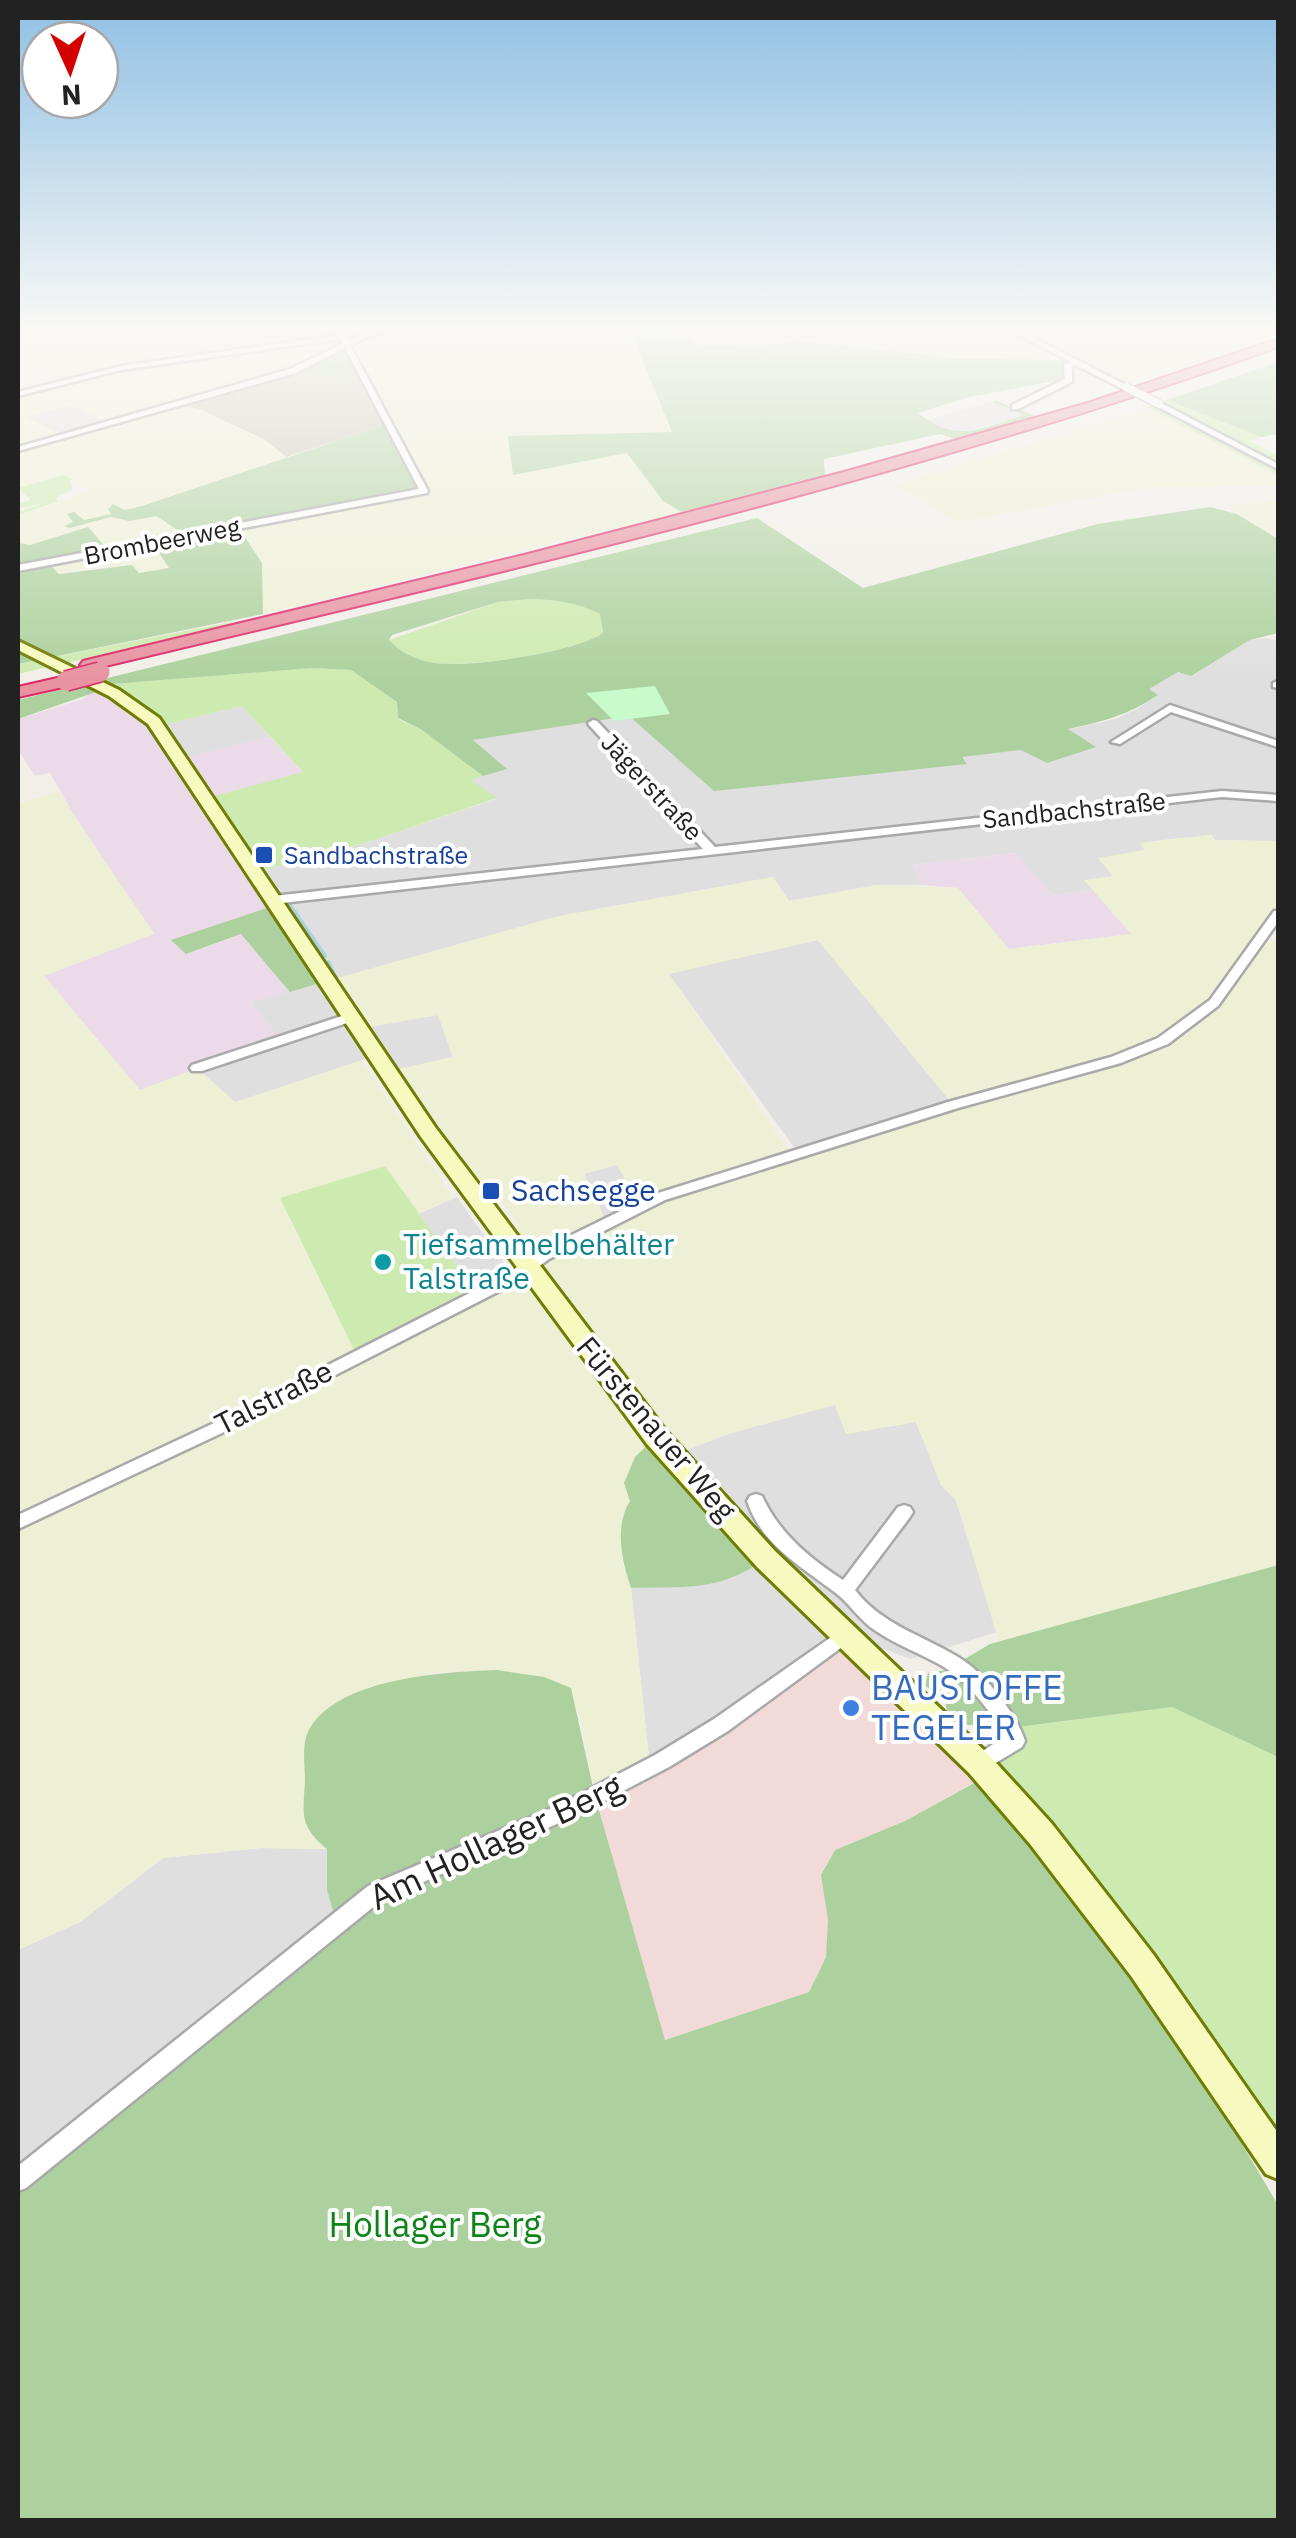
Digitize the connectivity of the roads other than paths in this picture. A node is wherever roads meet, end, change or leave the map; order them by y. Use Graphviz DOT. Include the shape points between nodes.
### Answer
graph roads {
  1 [pos="400,445"];
  2 [pos="980,445"];
  3 [pos="1239,445"];
  4 [pos="1278,466"];
  5 [pos="18,568"];
  6 [pos="18,645"];
  7 [pos="61,677"];
  8 [pos="18,682"];
  9 [pos="18,692"];
  10 [pos="593,723"];
  11 [pos="1116,742"];
  12 [pos="1278,744"];
  13 [pos="1278,798"];
  14 [pos="710,850"];
  15 [pos="273,900"];
  16 [pos="1278,914"];
  17 [pos="351,1017"];
  18 [pos="197,1068"];
  19 [pos="527,1266"];
  20 [pos="756,1500"];
  21 [pos="904,1512"];
  22 [pos="18,1522"];
  23 [pos="845,1590"];
  24 [pos="847,1634"];
  25 [pos="979,1764"];
  26 [pos="1278,2162"];
  27 [pos="18,2180"];
  1 -- 5 [label="street, Brombeerweg" via="424,491"];
  2 -- 7 [label="highway, bridge" via="536,566"];
  3 -- 4 [label="street, bridge"];
  6 -- 15 [label="street, Fürstenauer Weg" via="114,693 158,726"];
  7 -- 8 [label="highway"];
  7 -- 9 [label="highway"];
  10 -- 14 [label="street, Jägerstraße"];
  11 -- 12 [label="street" via="1170,708"];
  13 -- 14 [label="street, Sandbachstraße" via="1222,794"];
  14 -- 15 [label="street, Sandbachstraße"];
  15 -- 17 [label="street, Fürstenauer Weg"];
  16 -- 19 [label="street" via="1214,1003 1163,1041 660,1197"];
  17 -- 18 [label="street"];
  17 -- 19 [label="street, Fürstenauer Weg"];
  19 -- 22 [label="street, Talstraße" via="218,1428"];
  19 -- 24 [label="street, Fürstenauer Weg" via="671,1456"];
  20 -- 23 [label="street" via="757,1514"];
  21 -- 23 [label="street"];
  23 -- 25 [label="street" via="902,1640 956,1665 1003,1718 1014,1741"];
  24 -- 25 [label="street, Fürstenauer Weg"];
  24 -- 27 [label="street, Am Hollager Berg" via="662,1762 375,1893"];
  25 -- 26 [label="street, Fürstenauer Weg" via="1094,1898"];
}
